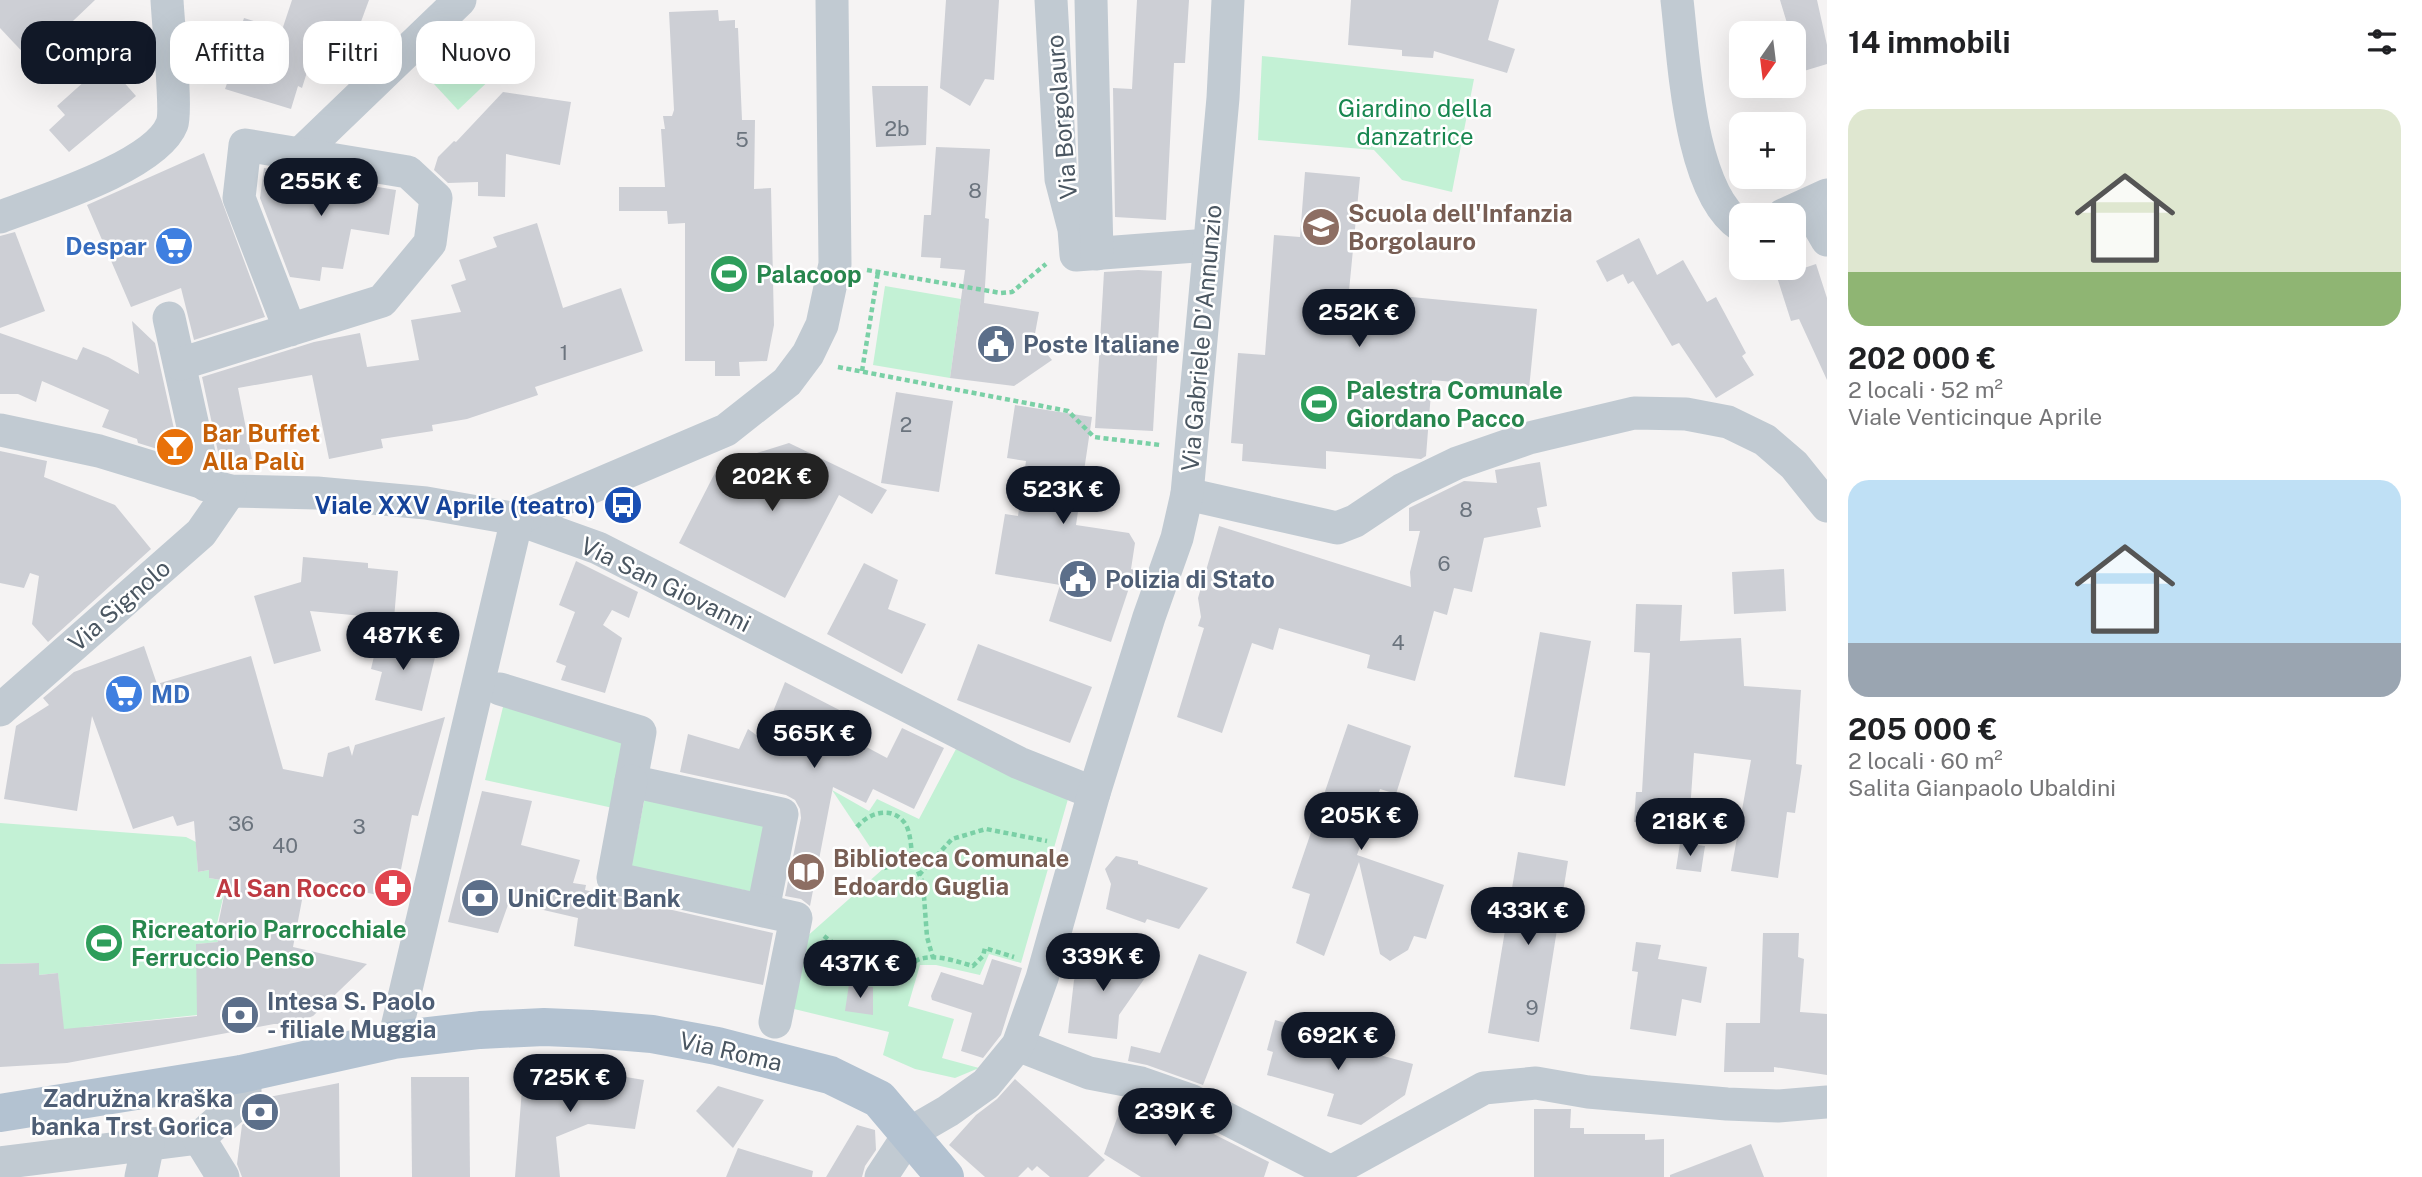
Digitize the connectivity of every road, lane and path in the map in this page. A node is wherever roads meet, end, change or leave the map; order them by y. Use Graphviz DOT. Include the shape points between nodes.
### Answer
graph roads {
  1 [pos="167,0"];
  2 [pos="460,0"];
  3 [pos="832,0"];
  4 [pos="1051,0"];
  5 [pos="1091,0"];
  6 [pos="1228,0"];
  7 [pos="1677,0"];
  8 [pos="300,154"];
  9 [pos="1823,197"];
  10 [pos="1806,205"];
  11 [pos="1729,215"];
  12 [pos="0,216"];
  13 [pos="1827,240"];
  14 [pos="1209,245"];
  15 [pos="1086,247"];
  16 [pos="835,264"];
  17 [pos="878,272"];
  18 [pos="169,317"];
  19 [pos="290,330"];
  20 [pos="803,361"];
  21 [pos="180,364"];
  22 [pos="862,371"];
  23 [pos="0,430"];
  24 [pos="1169,446"];
  25 [pos="218,488"];
  26 [pos="1187,494"];
  27 [pos="1827,506"];
  28 [pos="517,519"];
  29 [pos="500,689"];
  30 [pos="0,710"];
  31 [pos="631,780"];
  32 [pos="1094,793"];
  33 [pos="857,827"];
  34 [pos="1049,842"];
  35 [pos="912,860"];
  36 [pos="884,868"];
  37 [pos="919,875"];
  38 [pos="763,910"];
  39 [pos="816,928"];
  40 [pos="1017,957"];
  41 [pos="933,958"];
  42 [pos="775,1022"];
  43 [pos="394,1040"];
  44 [pos="1010,1055"];
  45 [pos="243,1080"];
  46 [pos="1827,1102"];
  47 [pos="0,1113"];
  48 [pos="910,1133"];
  49 [pos="199,1138"];
  50 [pos="148,1144"];
  51 [pos="0,1163"];
  52 [pos="141,1177"];
  53 [pos="223,1177"];
  54 [pos="881,1177"];
  55 [pos="912,1177"];
  56 [pos="945,1177"];
  1 -- 12 [label="street" via="174,122 163,140 141,157 79,187"];
  2 -- 8 [label="street"];
  3 -- 16 [label="street"];
  4 -- 15 [label="street, Via Borgolauro" via="1061,178"];
  5 -- 15 [label="street, Via Borgolauro"];
  6 -- 14 [label="street, Via Gabriele D'Annunzio"];
  7 -- 11 [label="street" via="1701,167"];
  8 -- 19 [label="street" via="245,145 239,198"];
  8 -- 19 [label="street" via="408,172 436,198 430,243 382,301"];
  9 -- 10 [label="street"];
  9 -- 13 [label="street" via="1813,216"];
  14 -- 15 [label="street"];
  14 -- 26 [label="street, Via Gabriele D'Annunzio"];
  15 -- 17 [label="path" via="1012,292"];
  16 -- 17 [label="path"];
  16 -- 20 [label="street" via="822,325"];
  17 -- 22 [label="path"];
  18 -- 21 [label="street"];
  19 -- 21 [label="street"];
  20 -- 22 [label="path"];
  20 -- 28 [label="street" via="787,382 726,430"];
  21 -- 25 [label="street"];
  22 -- 24 [label="path" via="1068,411 1094,437"];
  23 -- 25 [label="street, Via San Giovanni" via="99,452"];
  25 -- 28 [label="street, Via San Giovanni" via="426,503"];
  25 -- 30 [label="street, Via Signolo" via="201,533"];
  26 -- 27 [label="street" via="1336,528 1457,463 1529,438 1634,413 1686,414 1728,422 1765,440 1794,465"];
  26 -- 32 [label="street, Via Gabriele D'Annunzio" via="1177,538"];
  28 -- 32 [label="street, Via San Giovanni" via="598,548 1019,763"];
  28 -- 43 [label="street"];
  29 -- 31 [label="street, Via Roma" via="640,732"];
  31 -- 38 [label="street" via="782,814"];
  31 -- 38 [label="street, Via Roma" via="613,878"];
  32 -- 44 [label="street, Via Gabriele D'Annunzio" via="1042,978"];
  33 -- 35 [label="path" via="863,819 879,813 893,814 906,826"];
  34 -- 37 [label="path" via="986,829 952,839"];
  35 -- 36 [label="path"];
  35 -- 37 [label="path"];
  37 -- 41 [label="path"];
  38 -- 42 [label="street, Via Roma" via="796,918"];
  39 -- 41 [label="path" via="834,944 887,970 902,970 923,958"];
  40 -- 41 [label="path" via="985,948 973,966"];
  43 -- 45 [label="main road, Via Roma"];
  43 -- 48 [label="main road, Via Roma" via="544,1027 652,1034 830,1075 879,1099"];
  44 -- 46 [label="street" via="1141,1083 1190,1100 1331,1172 1484,1088 1536,1083 1727,1104"];
  44 -- 48 [label="street" via="986,1084"];
  45 -- 47 [label="main road, Via Roma"];
  45 -- 49 [label="street" via="245,1097"];
  48 -- 54 [label="street"];
  48 -- 55 [label="street"];
  48 -- 56 [label="main road, Via Roma"];
  49 -- 50 [label="street"];
  49 -- 53 [label="street"];
  50 -- 51 [label="street"];
  50 -- 52 [label="street"];
}
